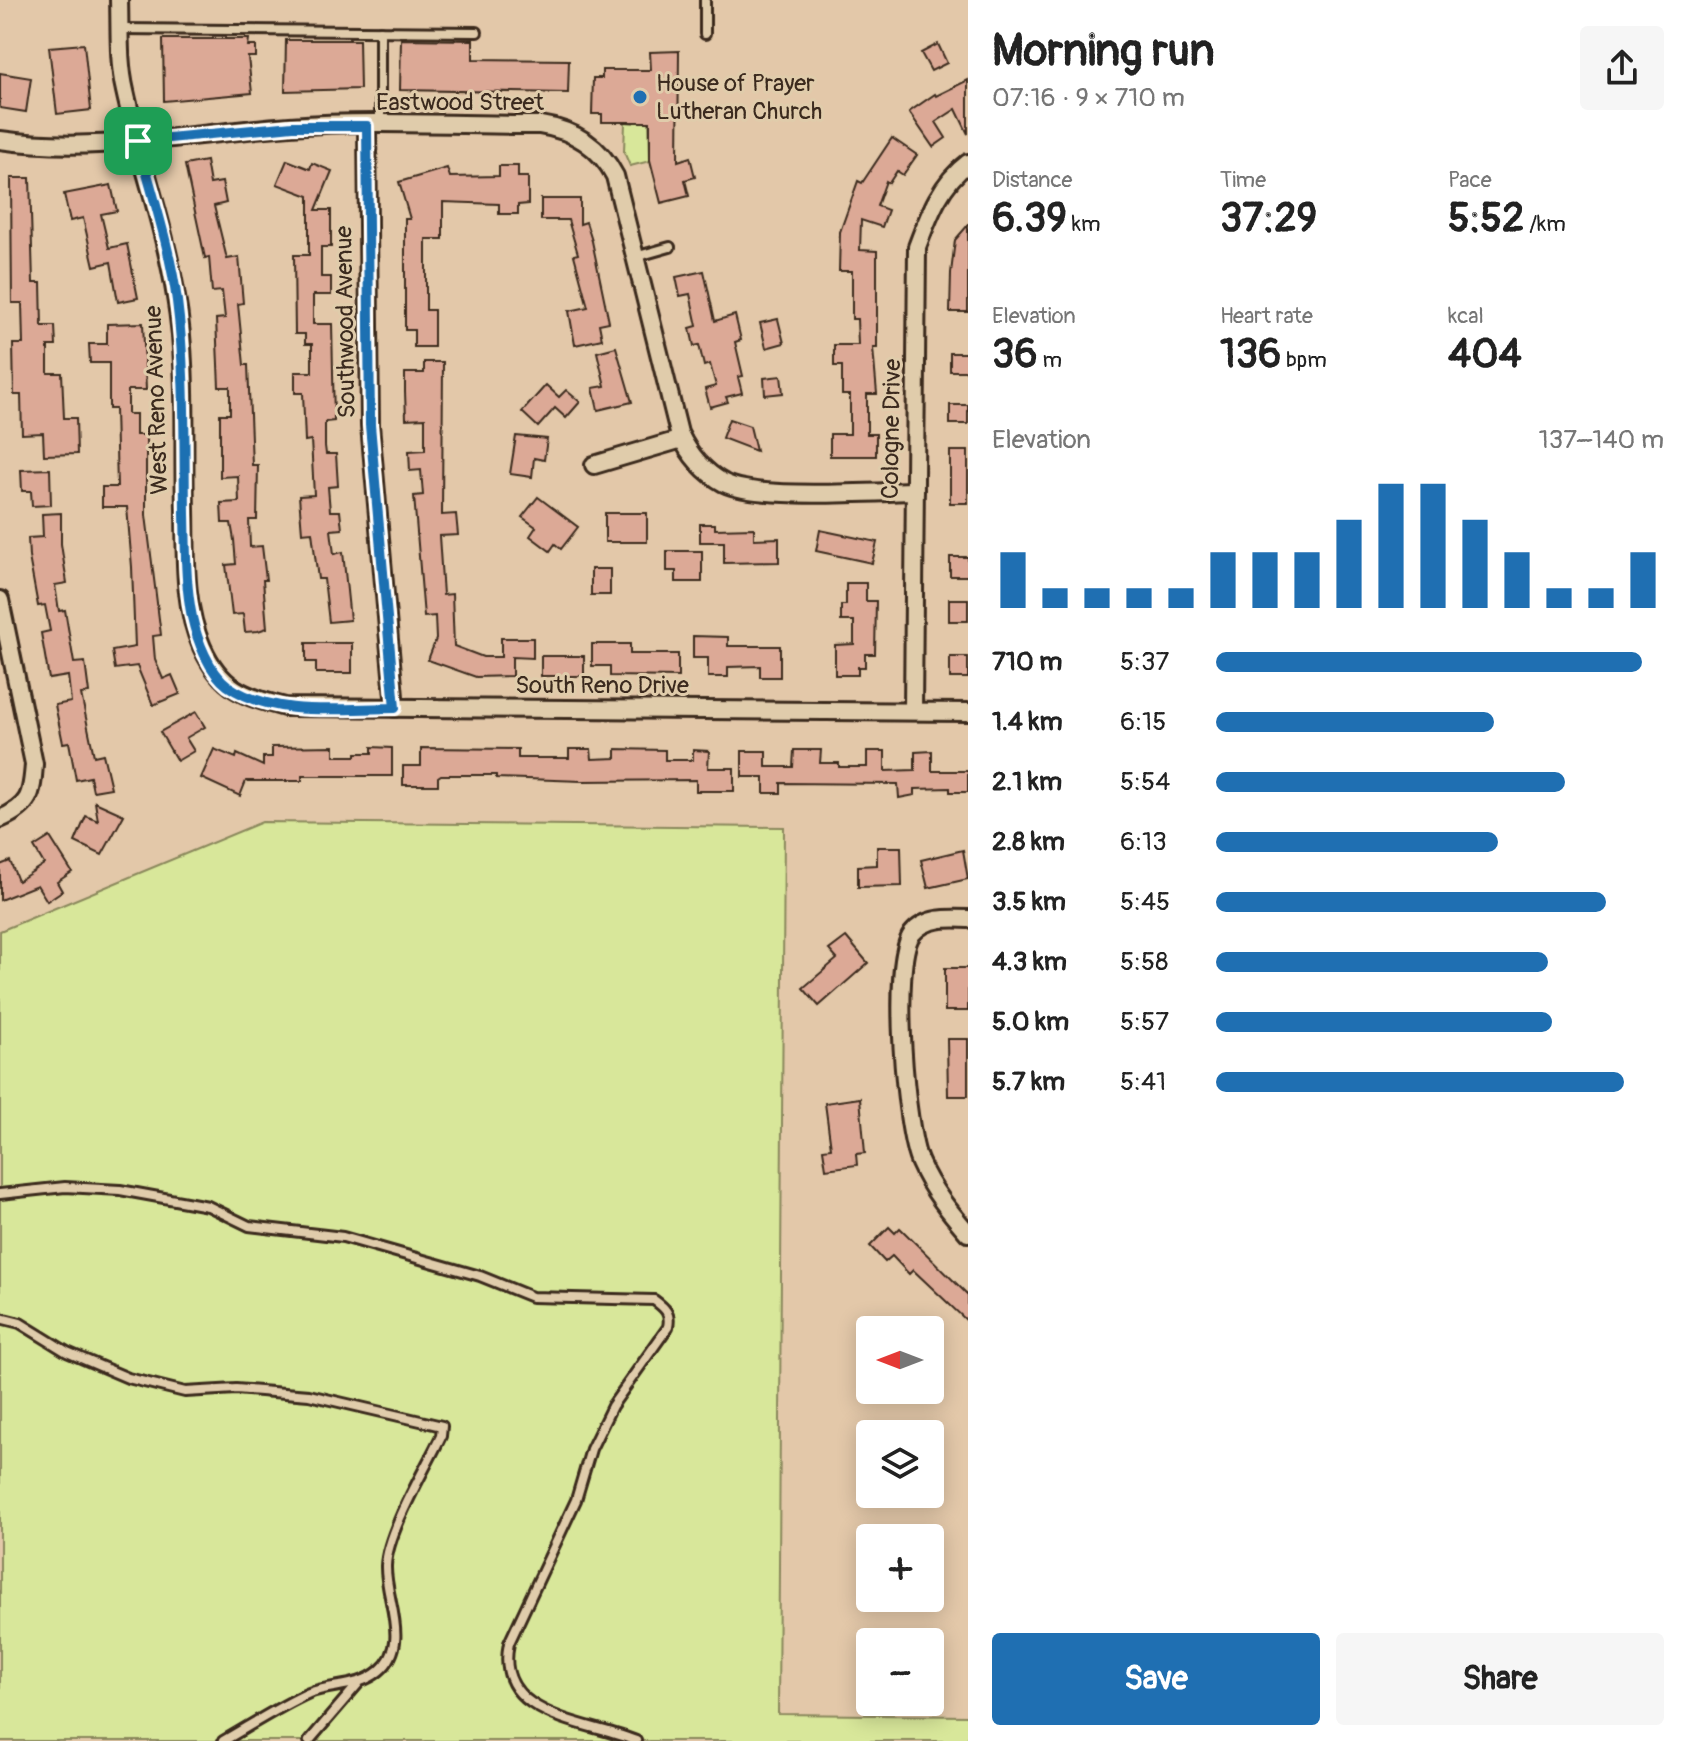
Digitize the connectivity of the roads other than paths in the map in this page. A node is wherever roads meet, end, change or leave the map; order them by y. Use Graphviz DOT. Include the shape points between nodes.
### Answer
graph roads {
  1 [pos="119,0"];
  2 [pos="705,0"];
  3 [pos="119,29"];
  4 [pos="380,31"];
  5 [pos="477,32"];
  6 [pos="705,34"];
  7 [pos="374,126"];
  8 [pos="0,140"];
  9 [pos="138,141"];
  10 [pos="968,163"];
  11 [pos="670,247"];
  12 [pos="635,257"];
  13 [pos="682,439"];
  14 [pos="594,465"];
  15 [pos="915,491"];
  16 [pos="0,600"];
  17 [pos="2,621"];
  18 [pos="239,692"];
  19 [pos="395,708"];
  20 [pos="913,711"];
  21 [pos="968,712"];
  22 [pos="0,819"];
  23 [pos="968,919"];
  24 [pos="0,1194"];
  25 [pos="968,1233"];
  26 [pos="0,1318"];
  27 [pos="358,1683"];
  28 [pos="223,1741"];
  29 [pos="309,1741"];
  30 [pos="636,1741"];
  1 -- 3 [label="street, West Reno Avenue"];
  2 -- 6 [label="lane"];
  3 -- 4 [label="lane"];
  3 -- 9 [label="street, West Reno Avenue" via="124,88"];
  4 -- 5 [label="lane"];
  4 -- 7 [label="lane"];
  7 -- 9 [label="street, Eastwood Street" via="293,126"];
  7 -- 12 [label="street, Eastwood Street" via="540,125 573,133 611,168"];
  7 -- 19 [label="street, Southwood Avenue" via="370,425"];
  8 -- 9 [label="street, Eastwood Street" via="69,147"];
  9 -- 18 [label="street, West Reno Avenue" via="177,299 192,617 212,666"];
  10 -- 15 [label="street, Cologne Drive" via="936,199 917,247"];
  11 -- 12 [label="lane"];
  12 -- 13 [label="street, Eastwood Street"];
  13 -- 14 [label="street"];
  13 -- 15 [label="street, Eastwood Street" via="710,475 742,490"];
  15 -- 20 [label="street, Cologne Drive"];
  16 -- 17 [label="street"];
  17 -- 22 [label="street" via="34,764 28,799 20,811"];
  18 -- 19 [label="street, South Reno Drive" via="285,707"];
  19 -- 20 [label="street, South Reno Drive"];
  20 -- 21 [label="street, South Reno Drive"];
  23 -- 25 [label="street" via="931,920 911,935 902,970 909,1124 919,1161 942,1204"];
  24 -- 30 [label="lane" via="65,1187 120,1190 208,1206 249,1226 343,1237 480,1276 532,1297 654,1300 666,1309 668,1327 612,1406 591,1449 576,1500 506,1657 514,1687 529,1701 548,1713"];
  26 -- 27 [label="lane" via="128,1378 185,1392 236,1389 309,1395 442,1426 390,1546 386,1567 396,1636 392,1656 383,1669"];
  27 -- 28 [label="lane" via="311,1692"];
  27 -- 29 [label="lane"];
}
